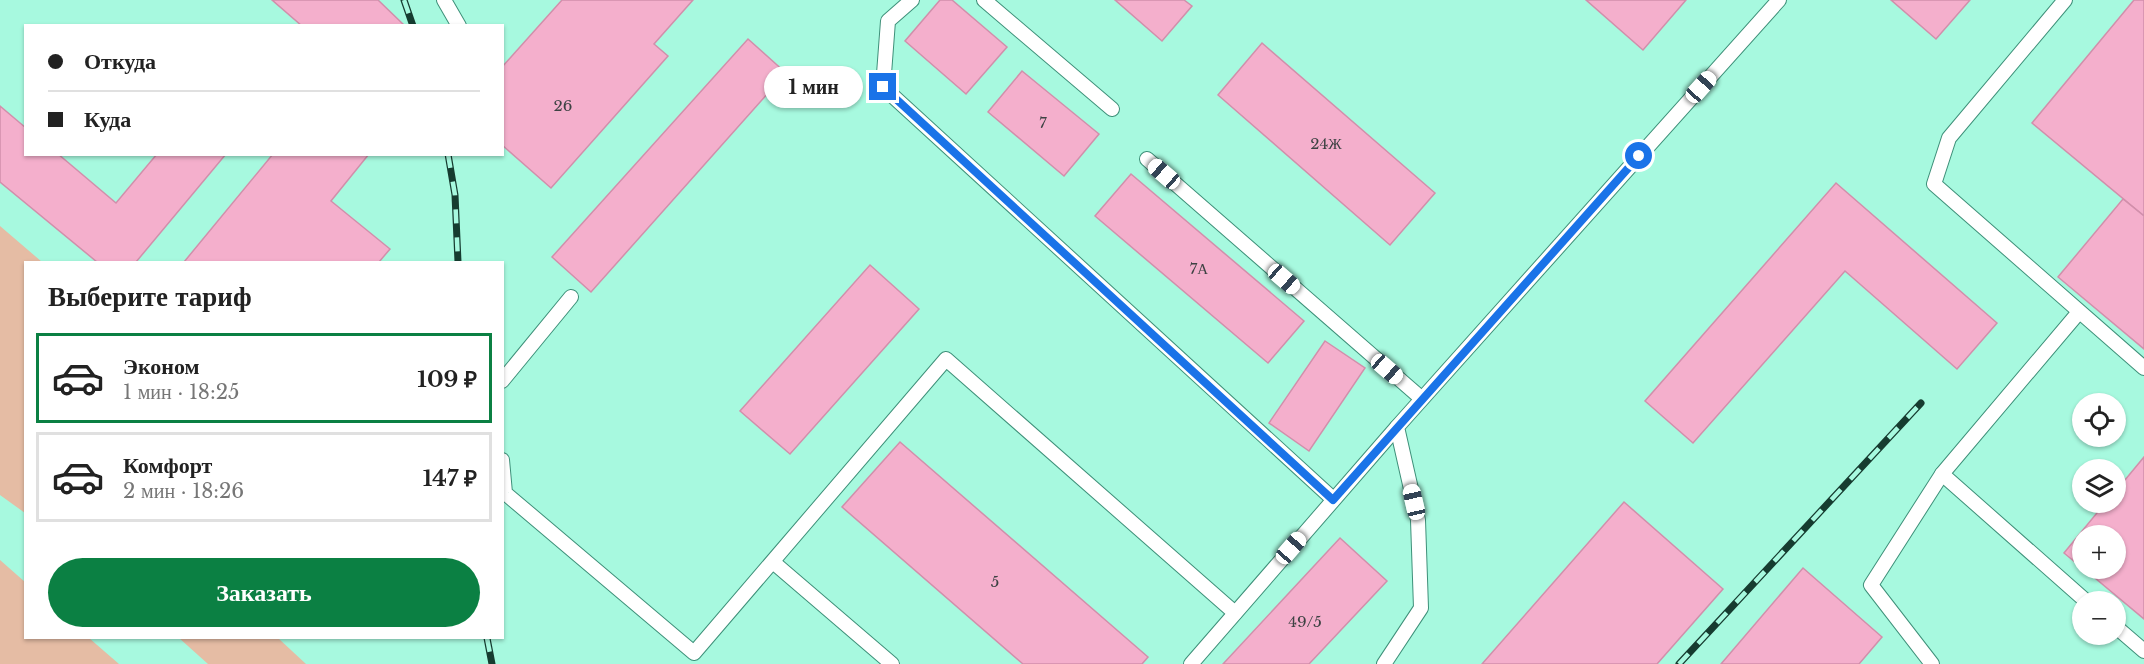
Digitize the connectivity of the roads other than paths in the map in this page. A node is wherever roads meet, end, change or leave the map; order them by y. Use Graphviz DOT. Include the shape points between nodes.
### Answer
graph roads {
  1 [pos="444,0"];
  2 [pos="912,0"];
  3 [pos="984,0"];
  4 [pos="1779,0"];
  5 [pos="2065,0"];
  6 [pos="458,24"];
  7 [pos="1112,109"];
  8 [pos="1147,159"];
  9 [pos="571,297"];
  10 [pos="2079,312"];
  11 [pos="2144,368"];
  12 [pos="504,379"];
  13 [pos="1421,398"];
  14 [pos="1397,427"];
  15 [pos="1942,474"];
  16 [pos="504,483"];
  17 [pos="1333,500"];
  18 [pos="773,562"];
  19 [pos="2075,591"];
  20 [pos="1235,613"];
  21 [pos="2126,635"];
  22 [pos="2144,651"];
  23 [pos="892,664"];
  24 [pos="1191,664"];
  25 [pos="1384,664"];
  26 [pos="1932,664"];
  1 -- 6 [label="lane"];
  2 -- 17 [label="lane" via="888,21 883,87"];
  3 -- 7 [label="lane"];
  4 -- 13 [label="lane"];
  5 -- 10 [label="lane" via="1949,138 1934,184"];
  8 -- 13 [label="lane"];
  9 -- 12 [label="lane"];
  10 -- 11 [label="lane"];
  10 -- 15 [label="lane"];
  13 -- 14 [label="lane"];
  14 -- 17 [label="lane"];
  14 -- 25 [label="lane" via="1418,520 1421,608"];
  15 -- 19 [label="lane"];
  15 -- 26 [label="lane" via="1871,585"];
  16 -- 18 [label="lane" via="505,494 694,653"];
  17 -- 20 [label="lane"];
  18 -- 20 [label="lane" via="946,359"];
  18 -- 23 [label="lane"];
  20 -- 24 [label="lane"];
  21 -- 22 [label="lane"];
}
